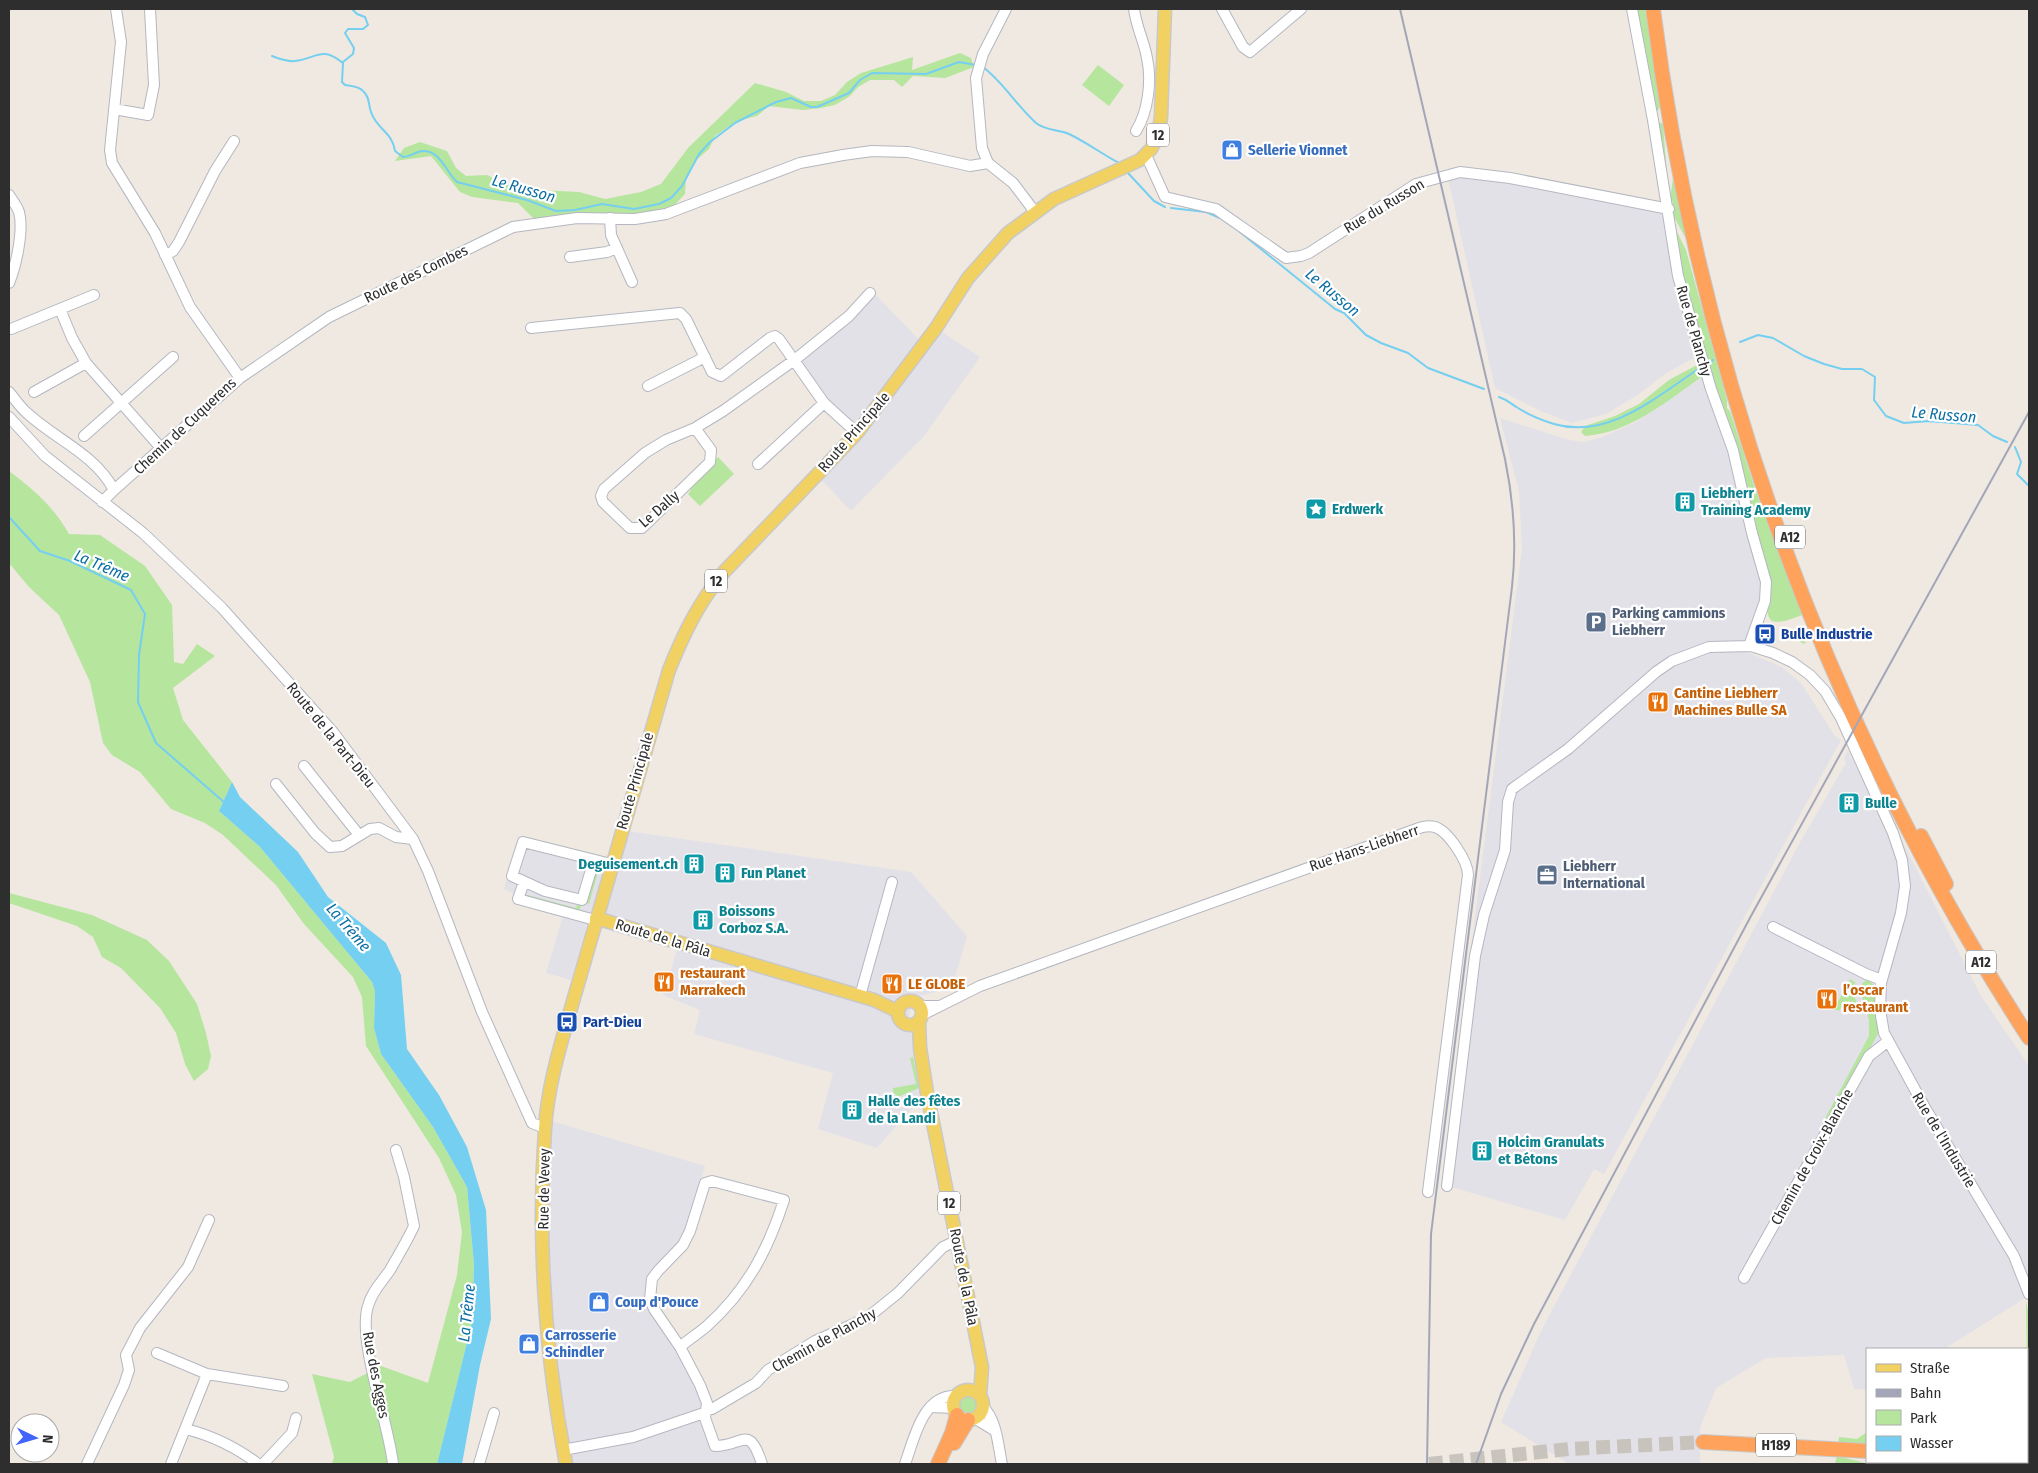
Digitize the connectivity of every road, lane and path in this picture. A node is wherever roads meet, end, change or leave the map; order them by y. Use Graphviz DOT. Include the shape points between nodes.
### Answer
graph roads {
  1 [pos="116,9"];
  2 [pos="150,9"];
  3 [pos="1006,9"];
  4 [pos="1134,9"];
  5 [pos="1165,9"];
  6 [pos="1222,9"];
  7 [pos="1301,9"];
  8 [pos="1632,9"];
  9 [pos="1652,9"];
  10 [pos="1662,9"];
  11 [pos="114,109"];
  12 [pos="1136,131"];
  13 [pos="234,141"];
  14 [pos="1146,155"];
  15 [pos="988,163"];
  16 [pos="9,196"];
  17 [pos="1669,209"];
  18 [pos="1035,212"];
  19 [pos="610,218"];
  20 [pos="617,248"];
  21 [pos="165,256"];
  22 [pos="570,258"];
  23 [pos="632,282"];
  24 [pos="9,283"];
  25 [pos="870,293"];
  26 [pos="94,295"];
  27 [pos="60,309"];
  28 [pos="531,328"];
  29 [pos="11,329"];
  30 [pos="174,357"];
  31 [pos="705,358"];
  32 [pos="794,360"];
  33 [pos="86,363"];
  34 [pos="240,378"];
  35 [pos="648,386"];
  36 [pos="9,392"];
  37 [pos="34,392"];
  38 [pos="121,402"];
  39 [pos="824,403"];
  40 [pos="9,417"];
  41 [pos="695,428"];
  42 [pos="857,433"];
  43 [pos="84,436"];
  44 [pos="161,448"];
  45 [pos="758,464"];
  46 [pos="114,490"];
  47 [pos="102,502"];
  48 [pos="1749,646"];
  49 [pos="304,766"];
  50 [pos="276,784"];
  51 [pos="359,835"];
  52 [pos="412,839"];
  53 [pos="594,860"];
  54 [pos="612,864"];
  55 [pos="524,882"];
  56 [pos="892,882"];
  57 [pos="1936,884"];
  58 [pos="596,919"];
  59 [pos="1773,926"];
  60 [pos="1882,980"];
  61 [pos="860,996"];
  62 [pos="900,1007"];
  63 [pos="917,1017"];
  64 [pos="2029,1024"];
  65 [pos="2029,1038"];
  66 [pos="1887,1042"];
  67 [pos="2029,1049"];
  68 [pos="544,1128"];
  69 [pos="396,1150"];
  70 [pos="1447,1186"];
  71 [pos="1428,1192"];
  72 [pos="209,1220"];
  73 [pos="956,1241"];
  74 [pos="1744,1278"];
  75 [pos="2029,1294"];
  76 [pos="680,1347"];
  77 [pos="157,1354"];
  78 [pos="207,1374"];
  79 [pos="2029,1380"];
  80 [pos="283,1386"];
  81 [pos="2028,1388"];
  82 [pos="977,1398"];
  83 [pos="705,1410"];
  84 [pos="962,1411"];
  85 [pos="494,1413"];
  86 [pos="296,1418"];
  87 [pos="186,1428"];
  88 [pos="994,1430"];
  89 [pos="1703,1442"];
  90 [pos="563,1450"];
  91 [pos="1866,1451"];
  92 [pos="1849,1452"];
  93 [pos="1866,1458"];
  94 [pos="87,1464"];
  95 [pos="171,1464"];
  96 [pos="258,1464"];
  97 [pos="264,1464"];
  98 [pos="393,1464"];
  99 [pos="479,1464"];
  100 [pos="566,1464"];
  101 [pos="762,1464"];
  102 [pos="905,1464"];
  103 [pos="938,1464"];
  104 [pos="944,1464"];
  105 [pos="1002,1464"];
  1 -- 11 [label="street, Chemin de Cuquerens" via="122,42"];
  2 -- 11 [label="street" via="154,86 148,115"];
  3 -- 15 [label="street" via="979,66 976,89 982,148"];
  4 -- 12 [label="street" via="1148,59 1146,107"];
  5 -- 14 [label="main road, 12" via="1160,129"];
  6 -- 7 [label="street" via="1243,47 1250,52"];
  8 -- 17 [label="street, Rue de Planchy"];
  9 -- 57 [label="highway, A12" via="1676,158 1699,265 1757,470 1793,573 1837,680"];
  10 -- 64 [label="highway, A12" via="1680,130 1712,280 1745,400 1793,544 1845,677 1902,798 1952,894"];
  11 -- 21 [label="street, Chemin de Cuquerens" via="112,162 155,233"];
  13 -- 21 [label="street" via="179,242"];
  14 -- 17 [label="street, Rue du Russon" via="1165,197 1216,209 1286,258 1310,253 1416,184 1460,172 1510,178"];
  14 -- 18 [label="main road, Route Principale / 12" via="1054,199"];
  15 -- 18 [label="street" via="1013,183"];
  15 -- 19 [label="street, Route des Combes" via="970,166 908,152 872,151 843,155 800,163 676,212 634,219"];
  16 -- 24 [label="street" via="20,219 17,258"];
  17 -- 48 [label="street, Rue de Planchy" via="1678,276 1711,390 1733,450 1766,582 1764,602"];
  18 -- 42 [label="main road, Route Principale / 12" via="989,252 968,278 932,334"];
  19 -- 20 [label="street" via="611,235"];
  19 -- 34 [label="street, Route des Combes" via="560,220 505,230 329,317"];
  20 -- 22 [label="street"];
  20 -- 23 [label="street"];
  21 -- 34 [label="street, Chemin de Cuquerens" via="190,307"];
  25 -- 32 [label="street, Le Dally" via="849,316"];
  26 -- 27 [label="street"];
  27 -- 29 [label="street"];
  27 -- 33 [label="street"];
  28 -- 31 [label="street" via="678,313 686,319"];
  30 -- 38 [label="street"];
  31 -- 32 [label="street" via="714,374 724,375 775,336"];
  31 -- 35 [label="street"];
  32 -- 39 [label="street"];
  32 -- 41 [label="street, Le Dally"];
  33 -- 37 [label="street"];
  33 -- 38 [label="street"];
  34 -- 44 [label="street, Chemin de Cuquerens"];
  36 -- 46 [label="street" via="26,413 88,457 106,474"];
  38 -- 43 [label="street"];
  38 -- 44 [label="street"];
  39 -- 42 [label="street"];
  39 -- 45 [label="street"];
  40 -- 47 [label="street, Route de la Part-Dieu" via="45,456"];
  41 -- 41 [label="street, Le Dally" via="645,453 603,490 603,502 630,528 642,528 710,462 711,450"];
  42 -- 54 [label="main road, Route Principale / 12" via="722,574 688,623 669,670"];
  44 -- 46 [label="street, Chemin de Cuquerens"];
  46 -- 47 [label="street, Chemin de Cuquerens"];
  47 -- 52 [label="street, Route de la Part-Dieu" via="143,533 222,608 333,732"];
  48 -- 60 [label="street, Rue de l'Industrie" via="1792,662 1825,691 1841,718 1896,841 1904,870 1905,895"];
  48 -- 70 [label="street" via="1709,647 1667,664 1568,749 1512,789 1508,799 1504,854 1475,956"];
  49 -- 51 [label="street"];
  50 -- 51 [label="street" via="330,847 342,846"];
  51 -- 52 [label="street" via="379,828 396,837"];
  52 -- 68 [label="street, Route de la Part-Dieu" via="428,871 482,1012 532,1123"];
  53 -- 54 [label="street"];
  53 -- 55 [label="street" via="582,900"];
  53 -- 55 [label="street" via="523,842 512,876"];
  54 -- 58 [label="main road, Route Principale / 12"];
  55 -- 58 [label="street" via="518,899"];
  56 -- 61 [label="street"];
  57 -- 65 [label="highway, A12"];
  57 -- 67 [label="highway" via="1944,905 1986,981"];
  58 -- 61 [label="main road, Route de la Pâla"];
  58 -- 68 [label="main road, Rue de Vevey" via="555,1068"];
  59 -- 60 [label="street"];
  60 -- 66 [label="street, Rue de l'Industrie" via="1880,1010"];
  61 -- 62 [label="main road, Route de la Pâla"];
  62 -- 63 [label="main road, Route de la Pâla" via="913,1001"];
  62 -- 63 [label="main road, Route de la Pâla" via="900,1021"];
  63 -- 71 [label="street, Rue Hans-Liebherr" via="980,986 1356,850 1420,828 1438,828 1464,859 1468,871"];
  63 -- 73 [label="main road, Route de la Pâla / 12"];
  66 -- 74 [label="street, Chemin de Croix-Blanche" via="1869,1056"];
  66 -- 75 [label="street, Rue de l'Industrie" via="2014,1256"];
  68 -- 90 [label="main road, Rue de Vevey" via="543,1283 553,1396"];
  69 -- 98 [label="street, Rue des Agges" via="414,1226 389,1271 374,1290 367,1307 366,1327"];
  72 -- 94 [label="street" via="188,1267 140,1328 126,1355 129,1370 124,1385"];
  73 -- 82 [label="main road, Route de la Pâla / 12" via="980,1359"];
  73 -- 83 [label="street, Chemin de Planchy" via="943,1246 898,1293 867,1318 815,1341 768,1370 756,1383"];
  76 -- 76 [label="street" via="707,1326 756,1270 784,1200 712,1181 705,1183 683,1246 652,1280 650,1299 654,1309"];
  76 -- 83 [label="street" via="700,1385"];
  77 -- 78 [label="street"];
  78 -- 80 [label="street"];
  78 -- 87 [label="street"];
  79 -- 81 [label="street"];
  82 -- 84 [label="main road"];
  82 -- 84 [label="main road, 12"];
  82 -- 88 [label="street" via="990,1416"];
  83 -- 90 [label="street, Chemin de Planchy" via="633,1436"];
  83 -- 101 [label="street" via="715,1446 748,1439"];
  84 -- 88 [label="street"];
  84 -- 102 [label="street" via="931,1407 919,1426"];
  84 -- 103 [label="highway, 12"];
  84 -- 104 [label="highway, 12"];
  85 -- 99 [label="street"];
  86 -- 97 [label="street" via="292,1433"];
  87 -- 95 [label="street"];
  87 -- 96 [label="street" via="215,1437"];
  88 -- 105 [label="street"];
  89 -- 92 [label="highway, H189"];
  90 -- 100 [label="main road, Rue de Vevey"];
  91 -- 92 [label="highway"];
  92 -- 93 [label="highway"];
}
